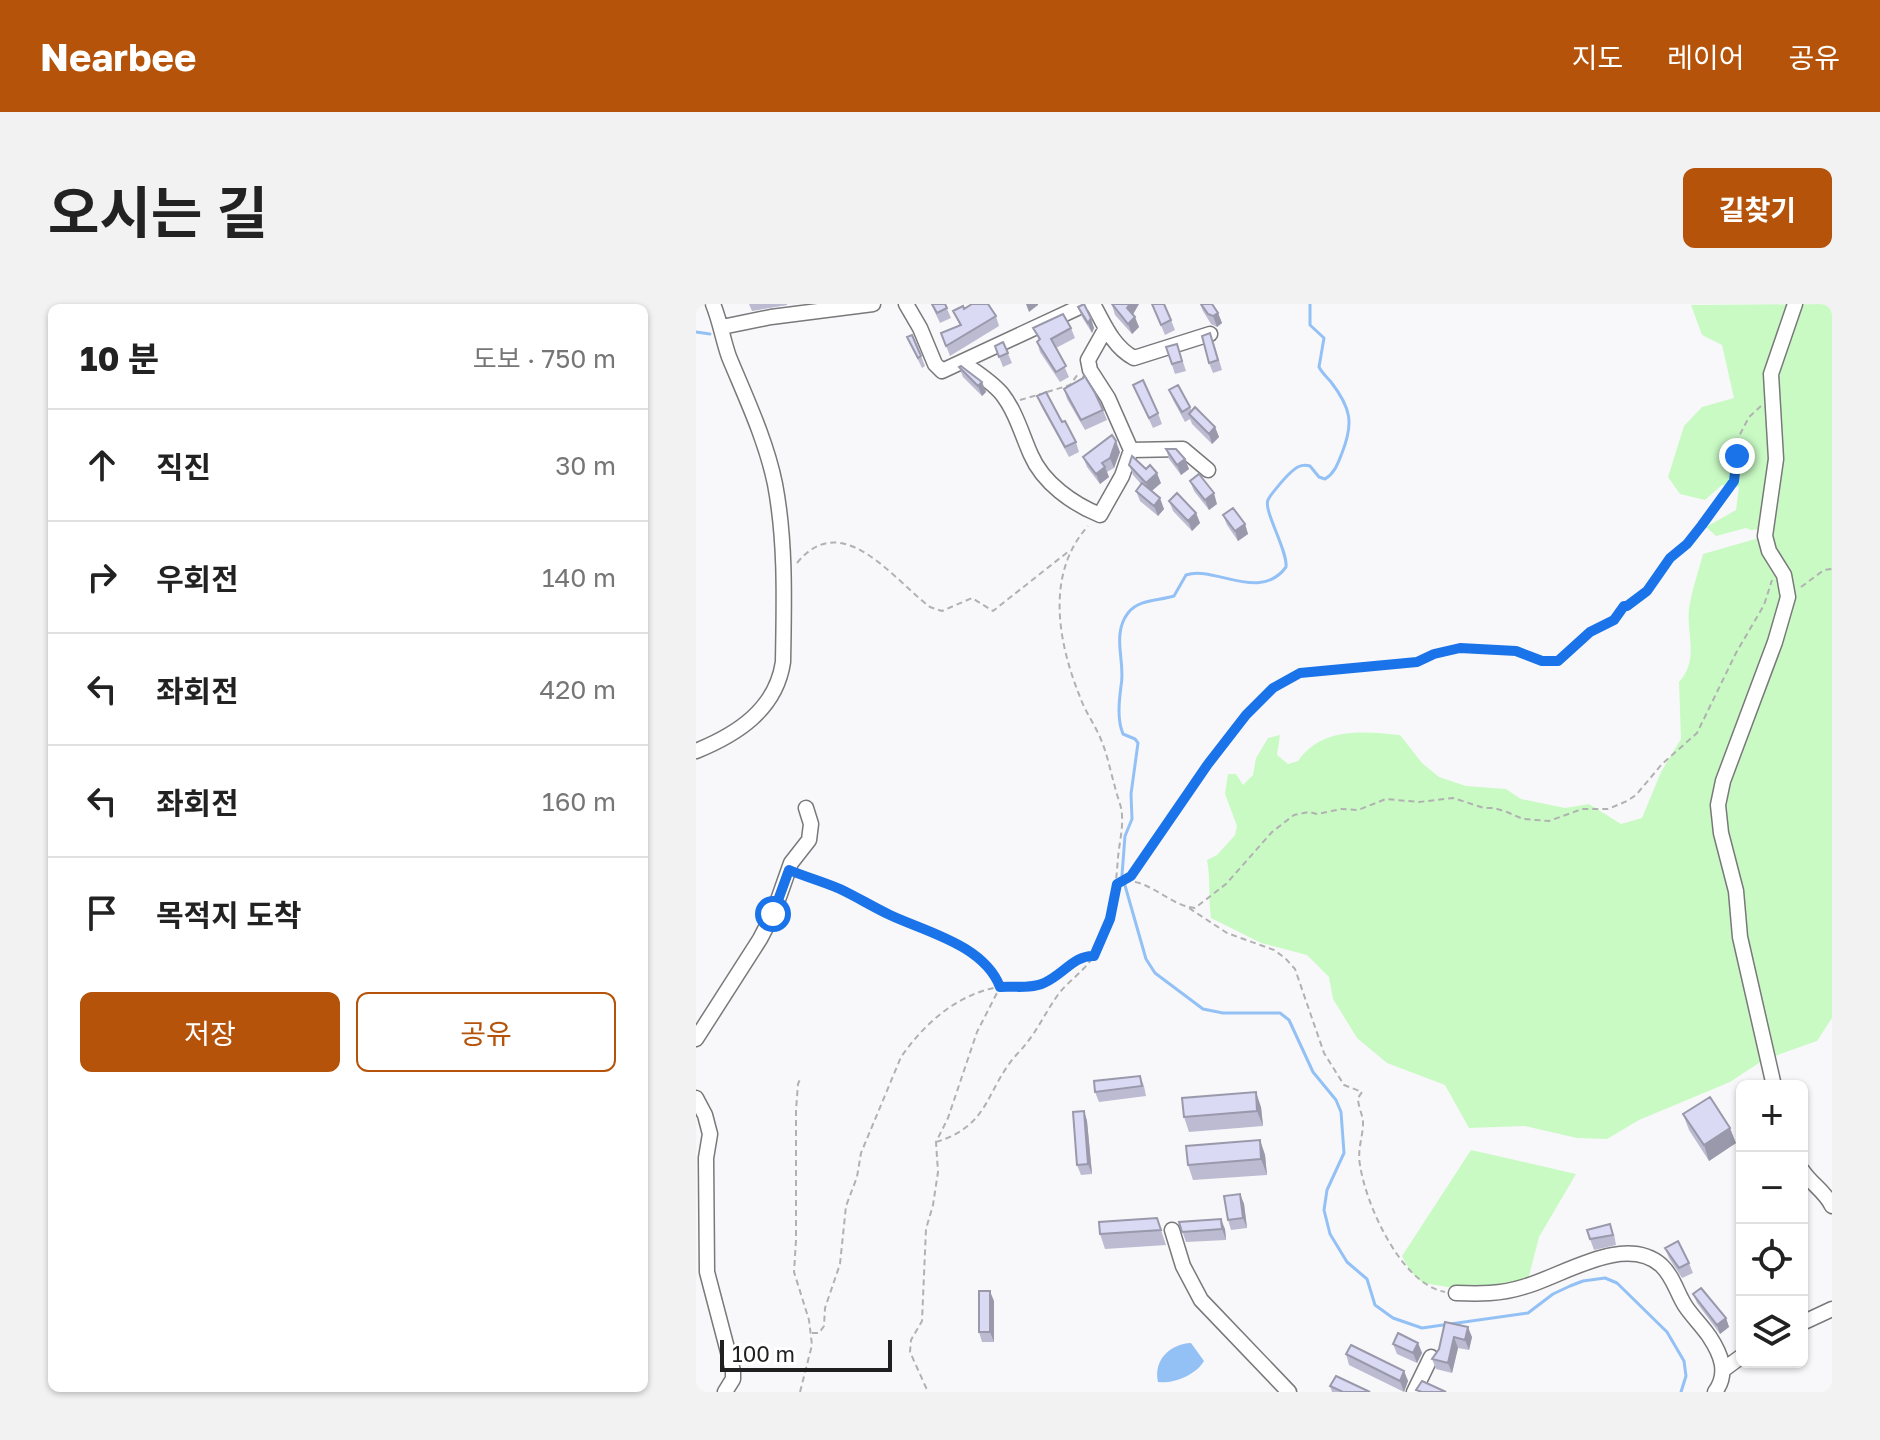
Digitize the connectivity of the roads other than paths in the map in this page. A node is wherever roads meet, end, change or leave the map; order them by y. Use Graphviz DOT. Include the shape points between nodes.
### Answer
graph roads {
  1 [pos="713,304"];
  2 [pos="873,304"];
  3 [pos="906,304"];
  4 [pos="1086,304"];
  5 [pos="1093,304"];
  6 [pos="1795,304"];
  7 [pos="722,327"];
  8 [pos="1106,328"];
  9 [pos="1210,334"];
  10 [pos="963,363"];
  11 [pos="1131,450"];
  12 [pos="1208,470"];
  13 [pos="696,751"];
  14 [pos="806,808"];
  15 [pos="696,1039"];
  16 [pos="1773,1080"];
  17 [pos="696,1098"];
  18 [pos="1808,1179"];
  19 [pos="1832,1206"];
  20 [pos="1172,1230"];
  21 [pos="1456,1293"];
  22 [pos="1832,1309"];
  23 [pos="1808,1320"];
  24 [pos="1431,1357"];
  25 [pos="1736,1360"];
  26 [pos="1723,1370"];
  27 [pos="725,1392"];
  28 [pos="1289,1392"];
  29 [pos="1414,1392"];
  30 [pos="1715,1392"];
  1 -- 7 [label="street"];
  2 -- 7 [label="street"];
  3 -- 10 [label="street" via="935,364 942,371"];
  4 -- 10 [label="street"];
  5 -- 8 [label="street"];
  6 -- 16 [label="street" via="1774,359 1776,459 1765,536 1788,590 1718,805"];
  7 -- 13 [label="street" via="774,483 782,534 783,662 773,697 755,716"];
  8 -- 9 [label="street" via="1134,358"];
  8 -- 11 [label="street" via="1088,360 1090,370"];
  10 -- 11 [label="street" via="1002,394 1041,475 1086,509 1100,515"];
  11 -- 12 [label="street" via="1183,449"];
  14 -- 15 [label="street" via="809,840 789,870 768,925"];
  17 -- 27 [label="street" via="710,1134 705,1251 733,1371"];
  18 -- 19 [label="street"];
  20 -- 28 [label="street" via="1201,1300"];
  21 -- 26 [label="street" via="1526,1287 1610,1255 1647,1256 1671,1276 1722,1357"];
  22 -- 23 [label="street"];
  24 -- 29 [label="street"];
  25 -- 26 [label="street"];
  26 -- 30 [label="street"];
}
